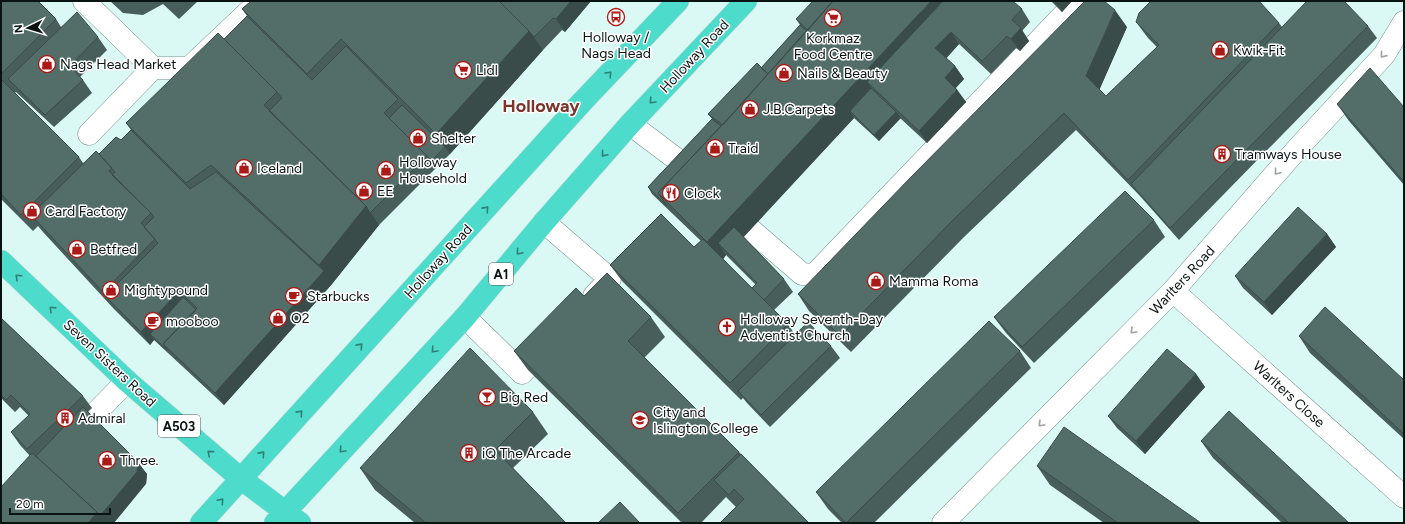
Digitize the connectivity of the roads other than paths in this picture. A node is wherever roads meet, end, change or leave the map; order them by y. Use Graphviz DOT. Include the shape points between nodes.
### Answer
graph roads {
  1 [pos="84,1"];
  2 [pos="260,1"];
  3 [pos="678,1"];
  4 [pos="746,1"];
  5 [pos="1077,1"];
  6 [pos="1404,22"];
  7 [pos="153,68"];
  8 [pos="630,124"];
  9 [pos="89,134"];
  10 [pos="683,164"];
  11 [pos="544,222"];
  12 [pos="751,230"];
  13 [pos="1,261"];
  14 [pos="1173,290"];
  15 [pos="579,312"];
  16 [pos="465,317"];
  17 [pos="563,329"];
  18 [pos="127,381"];
  19 [pos="60,449"];
  20 [pos="240,478"];
  21 [pos="1404,497"];
  22 [pos="286,519"];
  23 [pos="201,523"];
  24 [pos="943,523"];
  1 -- 7 [label="street"];
  2 -- 7 [label="street" via="189,68"];
  20 -- 3 [label="highway, Holloway Road, one-way" via="582,102"];
  4 -- 8 [label="highway, Holloway Road / A1, one-way"];
  5 -- 12 [label="street" via="814,275 802,274"];
  6 -- 14 [label="street, Warlters Road, one-way" via="1384,55"];
  7 -- 9 [label="street"];
  8 -- 10 [label="street"];
  8 -- 11 [label="highway, Holloway Road / A1, one-way"];
  11 -- 15 [label="street" via="610,279"];
  11 -- 16 [label="highway, Holloway Road / A1, one-way"];
  18 -- 13 [label="highway, Seven Sisters Road / A503, one-way"];
  14 -- 21 [label="street, Warlters Close"];
  14 -- 24 [label="street, Warlters Road, one-way"];
  16 -- 17 [label="street" via="522,373"];
  16 -- 22 [label="highway, Holloway Road / A1, one-way"];
  18 -- 19 [label="street"];
  20 -- 18 [label="highway, Seven Sisters Road / A503, one-way"];
  20 -- 22 [label="highway, A503"];
  23 -- 20 [label="highway, Holloway Road, one-way"];
}
